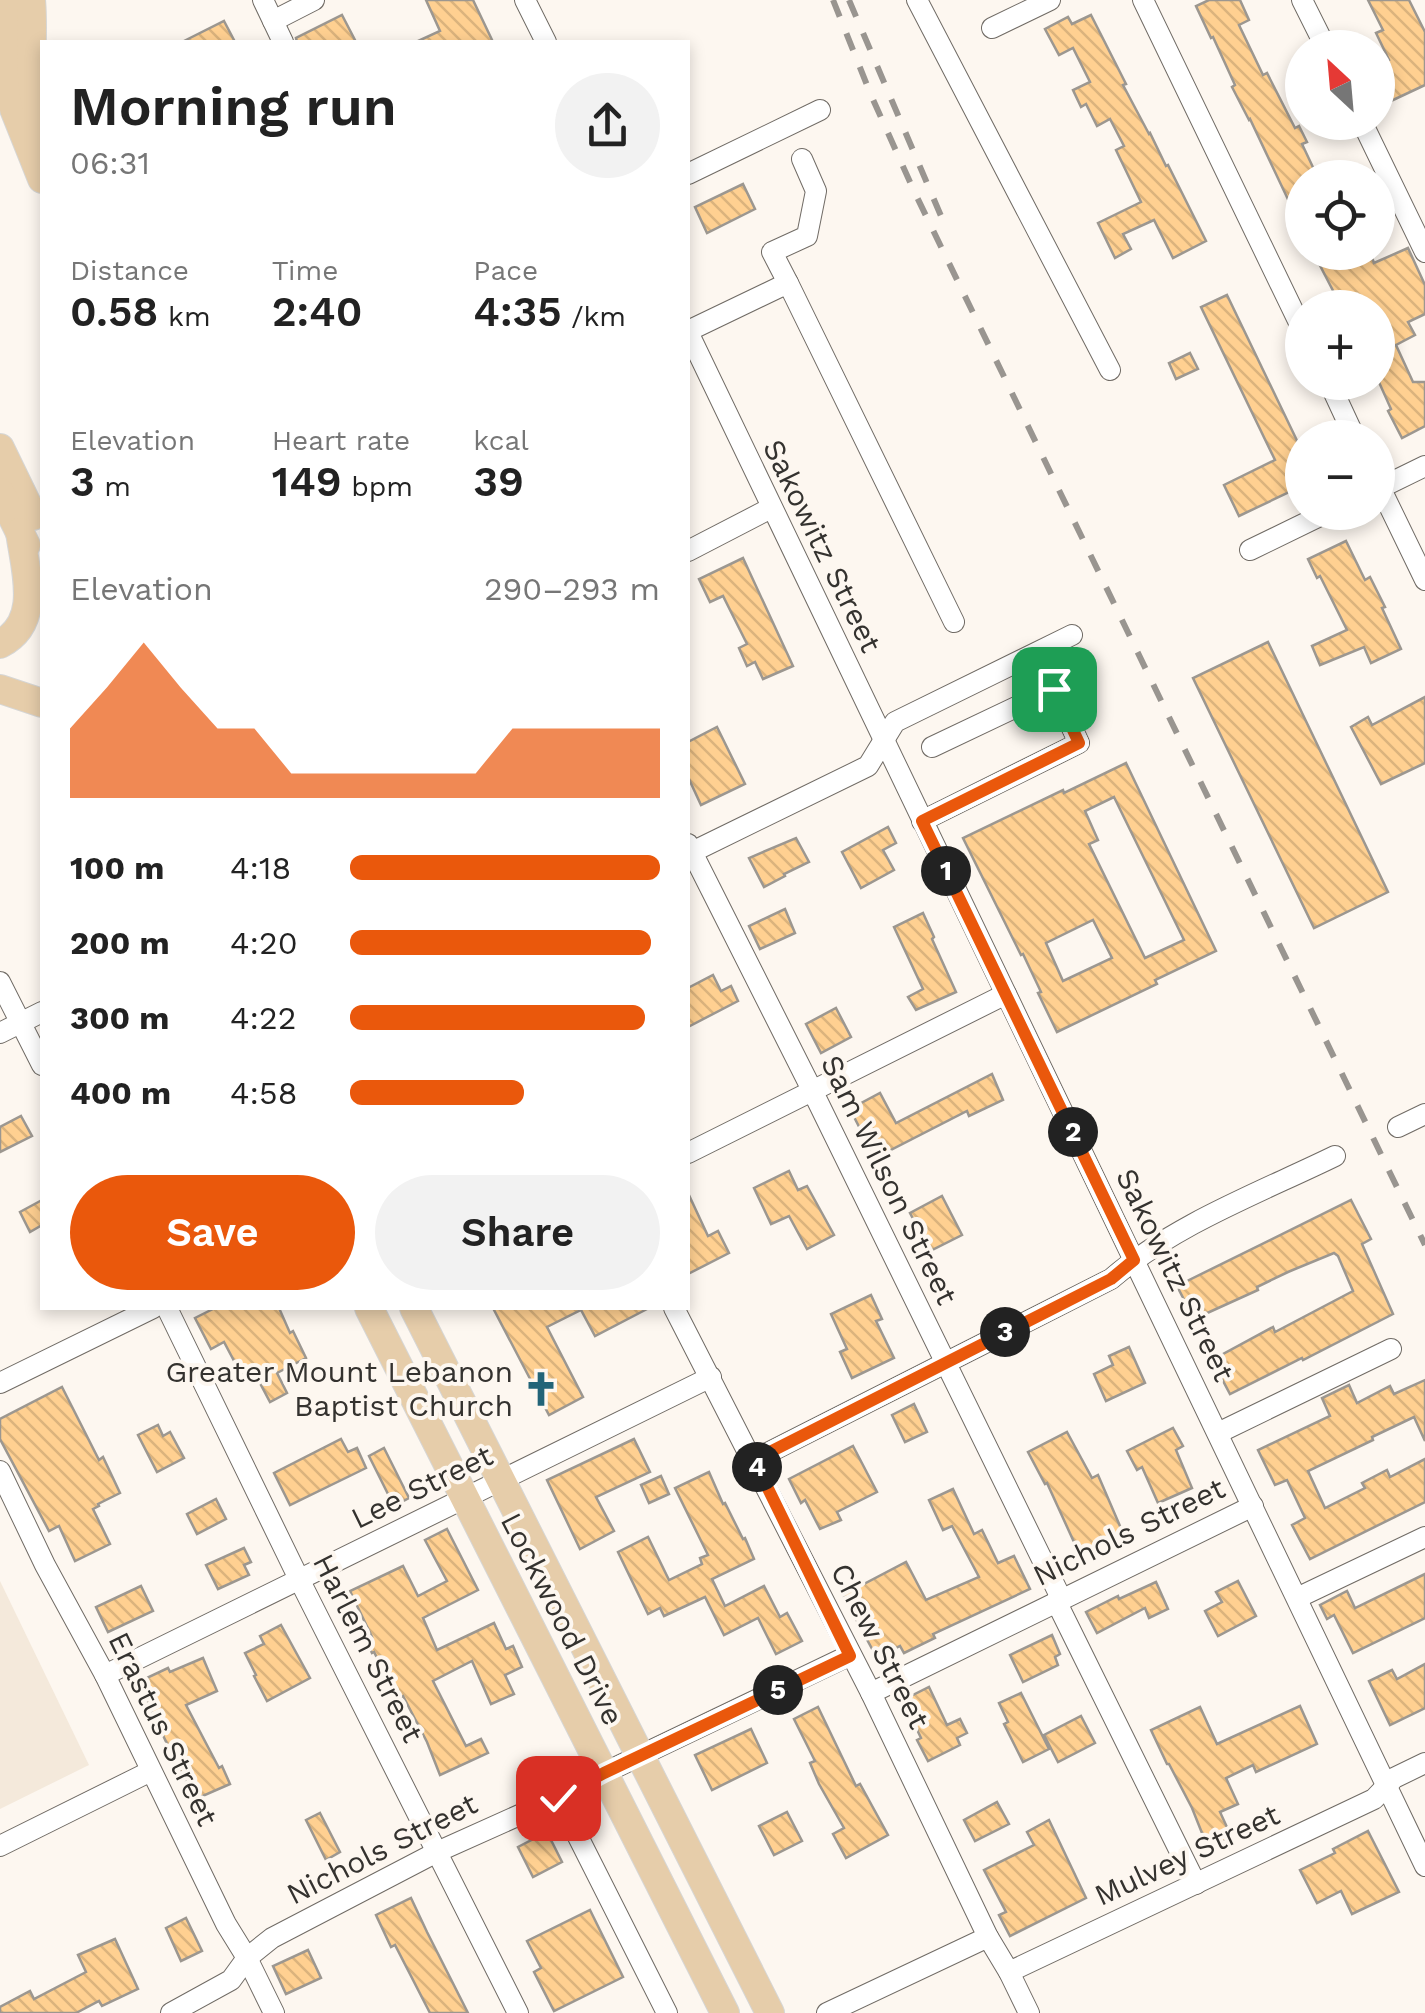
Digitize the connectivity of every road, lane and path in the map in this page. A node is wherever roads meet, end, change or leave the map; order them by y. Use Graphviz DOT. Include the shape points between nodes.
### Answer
graph roads {
  1 [pos="10,0"];
  2 [pos="30,0"];
  3 [pos="263,0"];
  4 [pos="314,0"];
  5 [pos="525,0"];
  6 [pos="917,0"];
  7 [pos="1050,0"];
  8 [pos="1142,0"];
  9 [pos="1302,0"];
  10 [pos="273,21"];
  11 [pos="992,28"];
  12 [pos="1317,30"];
  13 [pos="282,40"];
  14 [pos="545,40"];
  15 [pos="820,110"];
  16 [pos="40,117"];
  17 [pos="1371,140"];
  18 [pos="802,160"];
  19 [pos="690,173"];
  20 [pos="40,174"];
  21 [pos="1425,252"];
  22 [pos="788,283"];
  23 [pos="1285,294"];
  24 [pos="690,331"];
  25 [pos="690,336"];
  26 [pos="1110,370"];
  27 [pos="0,448"];
  28 [pos="1425,466"];
  29 [pos="1395,479"];
  30 [pos="0,492"];
  31 [pos="771,508"];
  32 [pos="1395,520"];
  33 [pos="35,529"];
  34 [pos="1291,530"];
  35 [pos="690,550"];
  36 [pos="1250,550"];
  37 [pos="40,566"];
  38 [pos="1425,580"];
  39 [pos="954,622"];
  40 [pos="1072,635"];
  41 [pos="0,644"];
  42 [pos="1037,653"];
  43 [pos="0,689"];
  44 [pos="1054,689"];
  45 [pos="40,702"];
  46 [pos="883,742"];
  47 [pos="932,747"];
  48 [pos="922,821"];
  49 [pos="690,850"];
  50 [pos="690,852"];
  51 [pos="0,982"];
  52 [pos="1006,994"];
  53 [pos="40,1013"];
  54 [pos="21,1022"];
  55 [pos="0,1033"];
  56 [pos="40,1061"];
  57 [pos="812,1090"];
  58 [pos="1425,1114"];
  59 [pos="1398,1126"];
  60 [pos="690,1151"];
  61 [pos="1335,1156"];
  62 [pos="1134,1260"];
  63 [pos="149,1310"];
  64 [pos="168,1310"];
  65 [pos="370,1310"];
  66 [pos="415,1310"];
  67 [pos="675,1310"];
  68 [pos="1391,1349"];
  69 [pos="944,1362"];
  70 [pos="710,1377"];
  71 [pos="0,1383"];
  72 [pos="1218,1433"];
  73 [pos="754,1460"];
  74 [pos="0,1472"];
  75 [pos="502,1481"];
  76 [pos="464,1498"];
  77 [pos="1253,1506"];
  78 [pos="1425,1538"];
  79 [pos="300,1580"];
  80 [pos="1297,1598"];
  81 [pos="1059,1600"];
  82 [pos="850,1656"];
  83 [pos="105,1675"];
  84 [pos="871,1693"];
  85 [pos="641,1757"];
  86 [pos="1425,1763"];
  87 [pos="151,1771"];
  88 [pos="604,1773"];
  89 [pos="1386,1785"];
  90 [pos="558,1798"];
  91 [pos="0,1846"];
  92 [pos="437,1852"];
  93 [pos="1425,1866"];
  94 [pos="1196,1884"];
  95 [pos="988,1938"];
  96 [pos="247,1958"];
  97 [pos="1009,1972"];
  98 [pos="171,2013"];
  99 [pos="274,2013"];
  100 [pos="518,2013"];
  101 [pos="667,2013"];
  102 [pos="725,2013"];
  103 [pos="770,2013"];
  104 [pos="827,2013"];
  105 [pos="1029,2013"];
  1 -- 20 [label="main road" via="14,110"];
  2 -- 16 [label="main road"];
  3 -- 10 [label="street"];
  4 -- 10 [label="street"];
  5 -- 14 [label="street"];
  6 -- 26 [label="street"];
  7 -- 11 [label="street"];
  8 -- 23 [label="street"];
  9 -- 12 [label="street"];
  10 -- 13 [label="street"];
  15 -- 19 [label="street"];
  17 -- 21 [label="street"];
  18 -- 22 [label="street" via="816,190 807,236 772,252"];
  22 -- 24 [label="street"];
  22 -- 39 [label="street"];
  25 -- 31 [label="street, Sakowitz Street"];
  27 -- 33 [label="main road"];
  28 -- 29 [label="street"];
  30 -- 33 [label="main road"];
  31 -- 35 [label="street"];
  31 -- 46 [label="street, Sakowitz Street"];
  32 -- 38 [label="street"];
  33 -- 37 [label="main road"];
  33 -- 41 [label="main road" via="25,620"];
  34 -- 36 [label="street"];
  40 -- 42 [label="street"];
  42 -- 44 [label="street"];
  42 -- 46 [label="street" via="896,722"];
  43 -- 45 [label="main road"];
  44 -- 47 [label="street"];
  44 -- 48 [label="street" via="1079,743"];
  46 -- 48 [label="street, Sakowitz Street"];
  46 -- 49 [label="street" via="868,766"];
  48 -- 52 [label="street, Sakowitz Street"];
  50 -- 57 [label="street, Sam Wilson Street"];
  51 -- 54 [label="street"];
  52 -- 57 [label="street"];
  52 -- 62 [label="street, Sakowitz Street"];
  53 -- 54 [label="street"];
  54 -- 55 [label="street"];
  54 -- 56 [label="street"];
  57 -- 60 [label="street"];
  57 -- 69 [label="street, Sam Wilson Street"];
  58 -- 59 [label="street"];
  61 -- 62 [label="street"];
  62 -- 69 [label="street" via="1111,1279"];
  62 -- 72 [label="street, Sakowitz Street"];
  63 -- 71 [label="street"];
  64 -- 79 [label="street, Harlem Street"];
  65 -- 76 [label="main road, Lockwood Drive"];
  66 -- 75 [label="main road, Lockwood Drive"];
  67 -- 70 [label="street, Chew Street"];
  68 -- 72 [label="street"];
  69 -- 73 [label="street"];
  69 -- 81 [label="street, Sam Wilson Street"];
  70 -- 73 [label="street, Chew Street"];
  70 -- 75 [label="street, Lee Street"];
  72 -- 77 [label="street, Sakowitz Street"];
  73 -- 82 [label="street, Chew Street"];
  74 -- 83 [label="street, Erastus Street"];
  75 -- 76 [label="street, Lee Street"];
  75 -- 85 [label="main road, Lockwood Drive"];
  76 -- 79 [label="street, Lee Street"];
  76 -- 88 [label="main road, Lockwood Drive"];
  77 -- 80 [label="street, Sakowitz Street"];
  77 -- 81 [label="street, Nichols Street"];
  78 -- 80 [label="street"];
  79 -- 83 [label="street, Lee Street"];
  79 -- 92 [label="street, Harlem Street"];
  80 -- 89 [label="street, Sakowitz Street"];
  81 -- 84 [label="street, Nichols Street"];
  81 -- 94 [label="street, Sam Wilson Street"];
  82 -- 84 [label="street, Chew Street"];
  82 -- 85 [label="street, Nichols Street"];
  83 -- 87 [label="street, Erastus Street"];
  84 -- 95 [label="street, Chew Street"];
  85 -- 88 [label="street, Nichols Street"];
  85 -- 103 [label="main road, Lockwood Drive"];
  86 -- 89 [label="street, Mulvey Street"];
  87 -- 91 [label="street"];
  87 -- 96 [label="street, Erastus Street"];
  88 -- 90 [label="street, Nichols Street"];
  88 -- 102 [label="main road, Lockwood Drive"];
  89 -- 93 [label="street, Sakowitz Street"];
  89 -- 94 [label="street, Mulvey Street" via="1374,1799"];
  90 -- 92 [label="street, Nichols Street"];
  90 -- 101 [label="street"];
  92 -- 96 [label="street, Nichols Street" via="272,1938"];
  92 -- 100 [label="street, Harlem Street"];
  94 -- 97 [label="street, Mulvey Street"];
  95 -- 97 [label="street, Chew Street"];
  95 -- 104 [label="street"];
  96 -- 98 [label="street, Nichols Street" via="231,1980"];
  96 -- 99 [label="street, Erastus Street"];
  97 -- 105 [label="street, Chew Street"];
}
